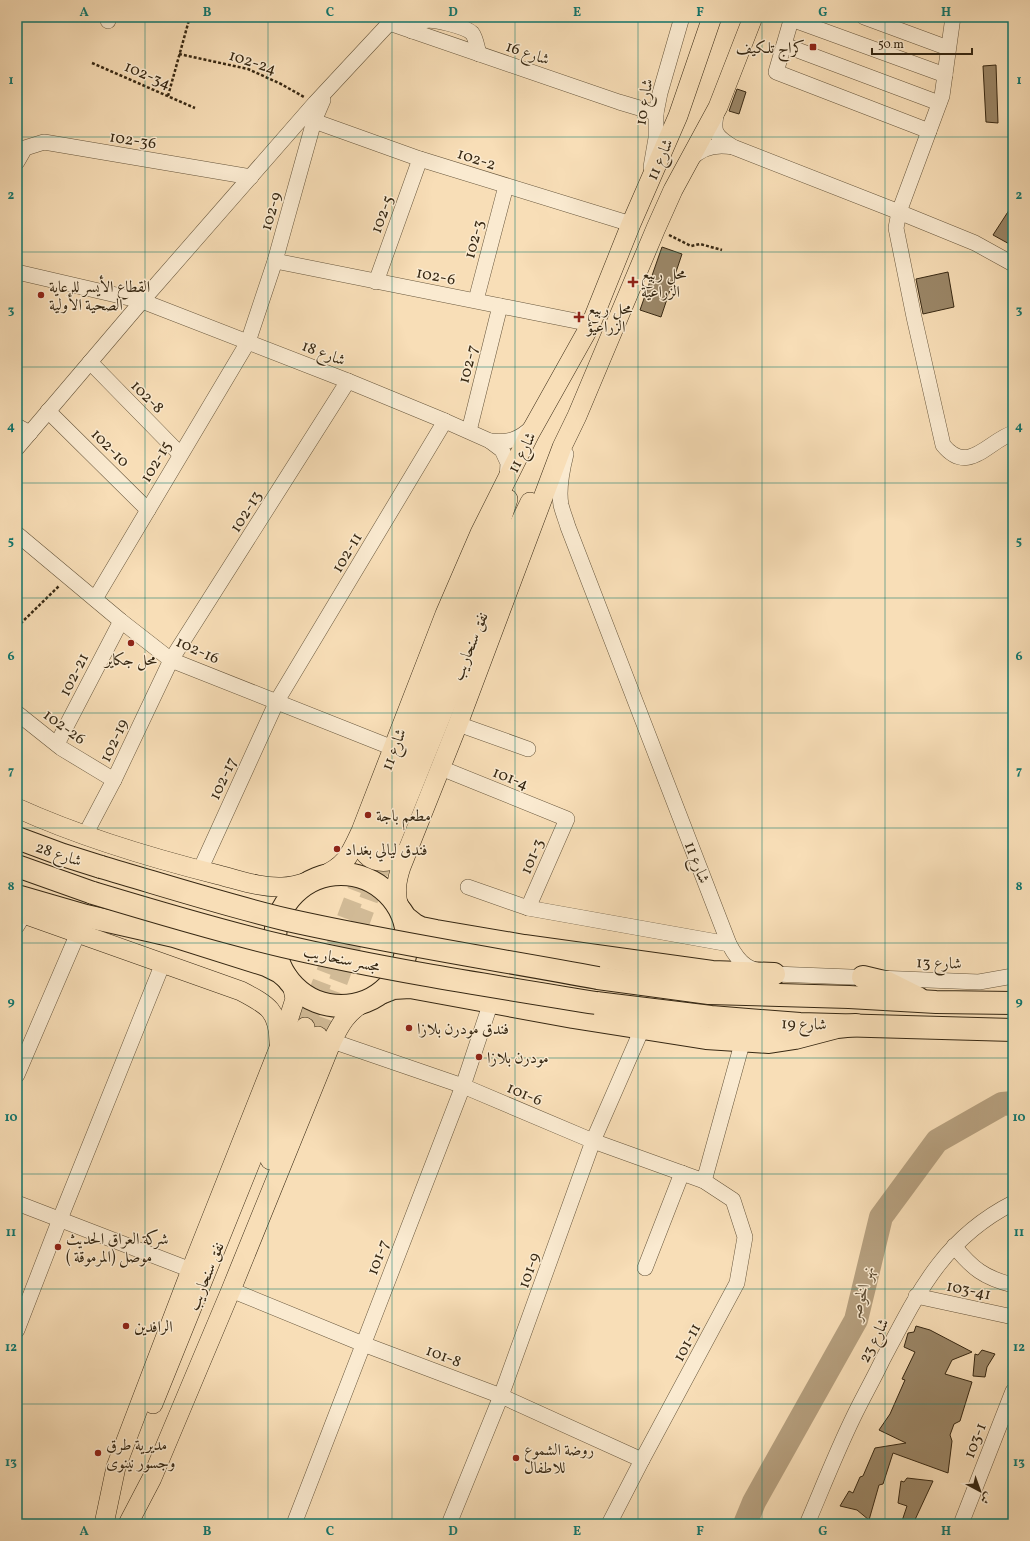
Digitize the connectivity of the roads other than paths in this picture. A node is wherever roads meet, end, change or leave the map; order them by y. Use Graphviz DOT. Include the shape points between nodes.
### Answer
graph roads {
  1 [pos="682,17"];
  2 [pos="712,17"];
  3 [pos="752,17"];
  4 [pos="864,17"];
  5 [pos="792,18"];
  6 [pos="950,18"];
  7 [pos="392,20"];
  8 [pos="784,45"];
  9 [pos="948,48"];
  10 [pos="945,75"];
  11 [pos="327,90"];
  12 [pos="939,103"];
  13 [pos="718,107"];
  14 [pos="656,113"];
  15 [pos="314,121"];
  16 [pos="929,131"];
  17 [pos="733,147"];
  18 [pos="420,159"];
  19 [pos="17,162"];
  20 [pos="688,163"];
  21 [pos="251,177"];
  22 [pos="506,186"];
  23 [pos="644,195"];
  24 [pos="899,212"];
  25 [pos="631,224"];
  26 [pos="275,261"];
  27 [pos="1013,264"];
  28 [pos="17,272"];
  29 [pos="376,282"];
  30 [pos="476,300"];
  31 [pos="142,301"];
  32 [pos="500,306"];
  33 [pos="590,324"];
  34 [pos="248,342"];
  35 [pos="90,362"];
  36 [pos="348,381"];
  37 [pos="48,411"];
  38 [pos="577,416"];
  39 [pos="445,421"];
  40 [pos="533,428"];
  41 [pos="23,429"];
  42 [pos="468,431"];
  43 [pos="1013,433"];
  44 [pos="490,441"];
  45 [pos="562,447"];
  46 [pos="17,448"];
  47 [pos="180,454"];
  48 [pos="505,484"];
  49 [pos="148,510"];
  50 [pos="17,534"];
  51 [pos="95,600"];
  52 [pos="121,621"];
  53 [pos="171,660"];
  54 [pos="277,701"];
  55 [pos="17,713"];
  56 [pos="458,724"];
  57 [pos="57,744"];
  58 [pos="393,748"];
  59 [pos="528,749"];
  60 [pos="441,768"];
  61 [pos="114,780"];
  62 [pos="17,808"];
  63 [pos="567,819"];
  64 [pos="361,831"];
  65 [pos="85,835"];
  66 [pos="17,838"];
  67 [pos="409,845"];
  68 [pos="17,866"];
  69 [pos="101,867"];
  70 [pos="200,870"];
  71 [pos="317,879"];
  72 [pos="468,887"];
  73 [pos="93,893"];
  74 [pos="528,908"];
  75 [pos="400,909"];
  76 [pos="19,911"];
  77 [pos="78,932"];
  78 [pos="730,944"];
  79 [pos="163,963"];
  80 [pos="774,974"];
  81 [pos="1013,976"];
  82 [pos="863,977"];
  83 [pos="598,978"];
  84 [pos="288,981"];
  85 [pos="382,992"];
  86 [pos="491,1002"];
  87 [pos="936,1002"];
  88 [pos="363,1003"];
  89 [pos="596,1003"];
  90 [pos="1013,1003"];
  91 [pos="856,1025"];
  92 [pos="642,1029"];
  93 [pos="1013,1030"];
  94 [pos="318,1035"];
  95 [pos="743,1040"];
  96 [pos="280,1046"];
  97 [pos="323,1063"];
  98 [pos="17,1076"];
  99 [pos="463,1086"];
  100 [pos="593,1141"];
  101 [pos="682,1173"];
  102 [pos="704,1181"];
  103 [pos="17,1203"];
  104 [pos="1013,1203"];
  105 [pos="60,1219"];
  106 [pos="954,1246"];
  107 [pos="645,1268"];
  108 [pos="191,1270"];
  109 [pos="1013,1285"];
  110 [pos="231,1290"];
  111 [pos="916,1296"];
  112 [pos="1013,1317"];
  113 [pos="17,1330"];
  114 [pos="363,1344"];
  115 [pos="1013,1391"];
  116 [pos="501,1396"];
  117 [pos="642,1460"];
  118 [pos="104,1524"];
  119 [pos="127,1524"];
  120 [pos="294,1524"];
  121 [pos="449,1524"];
  122 [pos="610,1524"];
  123 [pos="807,1524"];
  124 [pos="961,1524"];
  1 -- 14 [label="street, شارع 10"];
  2 -- 23 [label="main road, شارع 11" via="678,116"];
  3 -- 13 [label="main road, شارع 11"];
  4 -- 9 [label="street"];
  5 -- 8 [label="street"];
  5 -- 10 [label="street"];
  6 -- 9 [label="street"];
  7 -- 11 [label="street"];
  7 -- 14 [label="street, شارع 16" via="412,31"];
  8 -- 12 [label="street"];
  8 -- 16 [label="street" via="776,72"];
  9 -- 10 [label="street"];
  10 -- 12 [label="street"];
  11 -- 15 [label="street, 102-9"];
  11 -- 21 [label="street"];
  12 -- 16 [label="street"];
  13 -- 17 [label="street" via="714,125 718,136"];
  13 -- 20 [label="main road, شارع 11"];
  14 -- 23 [label="street, شارع 10" via="656,138"];
  15 -- 18 [label="street, 102-2"];
  15 -- 26 [label="street, 102-9"];
  16 -- 24 [label="street"];
  17 -- 20 [label="street" via="720,145 707,148"];
  17 -- 24 [label="street"];
  18 -- 22 [label="street, 102-2"];
  18 -- 29 [label="street, 102-5"];
  19 -- 21 [label="street, 102-36" via="25,148 44,142"];
  20 -- 38 [label="main road, شارع 11" via="656,228"];
  21 -- 31 [label="street"];
  22 -- 25 [label="street, 102-2"];
  22 -- 30 [label="street, 102-3"];
  23 -- 25 [label="main road, شارع 11"];
  24 -- 27 [label="street" via="975,243"];
  24 -- 43 [label="street" via="896,228 943,445 950,454 964,458 980,453 1005,435"];
  25 -- 33 [label="main road, شارع 11"];
  26 -- 29 [label="street, 102-6"];
  26 -- 34 [label="street, 102-9"];
  28 -- 31 [label="street, شارع 18"];
  29 -- 30 [label="street, 102-6"];
  30 -- 32 [label="street, 102-6"];
  31 -- 34 [label="street, شارع 18"];
  31 -- 35 [label="street"];
  32 -- 33 [label="street, 102-6"];
  32 -- 42 [label="street, 102-7"];
  33 -- 40 [label="main road, شارع 11"];
  34 -- 36 [label="street, شارع 18"];
  34 -- 47 [label="street, 102-15"];
  35 -- 37 [label="street"];
  35 -- 47 [label="street, 102-8"];
  36 -- 39 [label="street, شارع 18"];
  36 -- 53 [label="street, 102-13"];
  37 -- 41 [label="street"];
  37 -- 49 [label="street, 102-10"];
  38 -- 45 [label="main road, شارع 11"];
  38 -- 78 [label="street, شارع 11" via="563,468 561,504"];
  39 -- 42 [label="street, شارع 18"];
  39 -- 54 [label="street, 102-11"];
  40 -- 44 [label="street" via="507,442"];
  40 -- 45 [label="main road, نفق سنحاريب" via="381,847 515,533"];
  40 -- 48 [label="main road, شارع 11"];
  41 -- 46 [label="street"];
  42 -- 44 [label="street, شارع 18"];
  44 -- 48 [label="street" via="497,445 508,463"];
  45 -- 56 [label="main road, شارع 11"];
  47 -- 49 [label="street, 102-15"];
  48 -- 58 [label="main road, شارع 11" via="480,533 445,614"];
  49 -- 51 [label="street, 102-15"];
  50 -- 51 [label="street, 102-16"];
  51 -- 52 [label="street, 102-16"];
  52 -- 53 [label="street, 102-16"];
  52 -- 57 [label="street, 102-21"];
  53 -- 54 [label="street, 102-16"];
  53 -- 61 [label="street, 102-19"];
  54 -- 58 [label="street, 102-16"];
  54 -- 70 [label="street, 102-17"];
  55 -- 57 [label="street, 102-26"];
  56 -- 59 [label="street"];
  56 -- 60 [label="main road, شارع 11"];
  57 -- 61 [label="street, 102-26"];
  58 -- 64 [label="main road, شارع 11"];
  60 -- 63 [label="street, 101-4"];
  60 -- 67 [label="main road, شارع 11"];
  61 -- 65 [label="street, 102-19"];
  62 -- 65 [label="main road, شارع 11"];
  63 -- 74 [label="street, 101-3"];
  64 -- 67 [label="main road" via="362,850 381,862 394,860 405,852"];
  64 -- 71 [label="main road, شارع 11" via="344,862"];
  65 -- 70 [label="main road, شارع 11"];
  66 -- 69 [label="highway, شارع 28"];
  67 -- 75 [label="main road, شارع 11" via="396,881 395,891"];
  68 -- 73 [label="highway, شارع 28"];
  69 -- 83 [label="highway, مجسر سنحاريب, bridge" via="202,897 330,929"];
  70 -- 71 [label="main road, شارع 11" via="281,887"];
  71 -- 75 [label="highway" via="332,875 356,875 377,885"];
  71 -- 84 [label="highway" via="299,889 291,897 275,929 275,952 278,964"];
  72 -- 74 [label="street"];
  73 -- 89 [label="highway, مجسر سنحاريب, bridge" via="190,922 327,956"];
  74 -- 78 [label="street"];
  75 -- 80 [label="highway" via="405,917 421,928 524,946 712,972"];
  75 -- 85 [label="highway" via="407,934 405,957 395,979"];
  76 -- 77 [label="main road"];
  76 -- 84 [label="highway" via="86,916 182,939 273,968"];
  77 -- 79 [label="main road"];
  77 -- 98 [label="street"];
  78 -- 80 [label="street, شارع 11" via="744,965 756,971"];
  79 -- 96 [label="main road" via="260,1000 276,1018"];
  79 -- 105 [label="street"];
  80 -- 82 [label="street, شارع 11"];
  81 -- 82 [label="street, شارع 13" via="978,982"];
  82 -- 87 [label="highway" via="888,983 916,997"];
  83 -- 87 [label="highway, شارع 19" via="709,993"];
  84 -- 88 [label="highway" via="304,996 320,1004 347,1007"];
  84 -- 96 [label="main road" via="295,999"];
  85 -- 86 [label="highway" via="393,988 410,987"];
  85 -- 88 [label="highway"];
  86 -- 92 [label="highway"];
  86 -- 99 [label="street, 101-7"];
  87 -- 90 [label="highway, شارع 19"];
  88 -- 94 [label="main road" via="343,1020"];
  89 -- 91 [label="highway, شارع 19" via="711,1017 800,1024"];
  91 -- 93 [label="highway, شارع 19"];
  91 -- 95 [label="highway" via="837,1027 782,1041"];
  92 -- 95 [label="highway" via="706,1038"];
  92 -- 100 [label="street, 101-9"];
  94 -- 97 [label="main road"];
  94 -- 99 [label="street, 101-6"];
  94 -- 118 [label="main road, نفق سنحاريب"];
  94 -- 119 [label="main road, نفق سنحاريب"];
  95 -- 102 [label="street"];
  96 -- 97 [label="main road" via="286,1032 292,1026 303,1021 311,1022 318,1025 328,1036 329,1042"];
  96 -- 108 [label="main road"];
  97 -- 110 [label="main road"];
  99 -- 100 [label="street, 101-6"];
  99 -- 114 [label="street, 101-7"];
  100 -- 101 [label="street, 101-6"];
  100 -- 116 [label="street, 101-9"];
  101 -- 102 [label="street, 101-6"];
  101 -- 107 [label="street"];
  102 -- 117 [label="street, 101-11" via="733,1200 745,1237 737,1284"];
  103 -- 105 [label="street"];
  104 -- 106 [label="street, شارع 23" via="978,1224"];
  105 -- 108 [label="street"];
  105 -- 113 [label="street"];
  106 -- 109 [label="street" via="979,1272"];
  106 -- 111 [label="street, شارع 23"];
  108 -- 118 [label="main road" via="116,1467"];
  110 -- 114 [label="street, 101-8"];
  110 -- 119 [label="main road" via="152,1478"];
  111 -- 112 [label="street, 103-41"];
  111 -- 123 [label="street, شارع 23" via="853,1419"];
  114 -- 116 [label="street, 101-8"];
  114 -- 120 [label="street, 101-7"];
  115 -- 124 [label="street, 103-1"];
  116 -- 117 [label="street, 101-8"];
  116 -- 121 [label="street, 101-9"];
  117 -- 122 [label="street, 101-11"];
}
